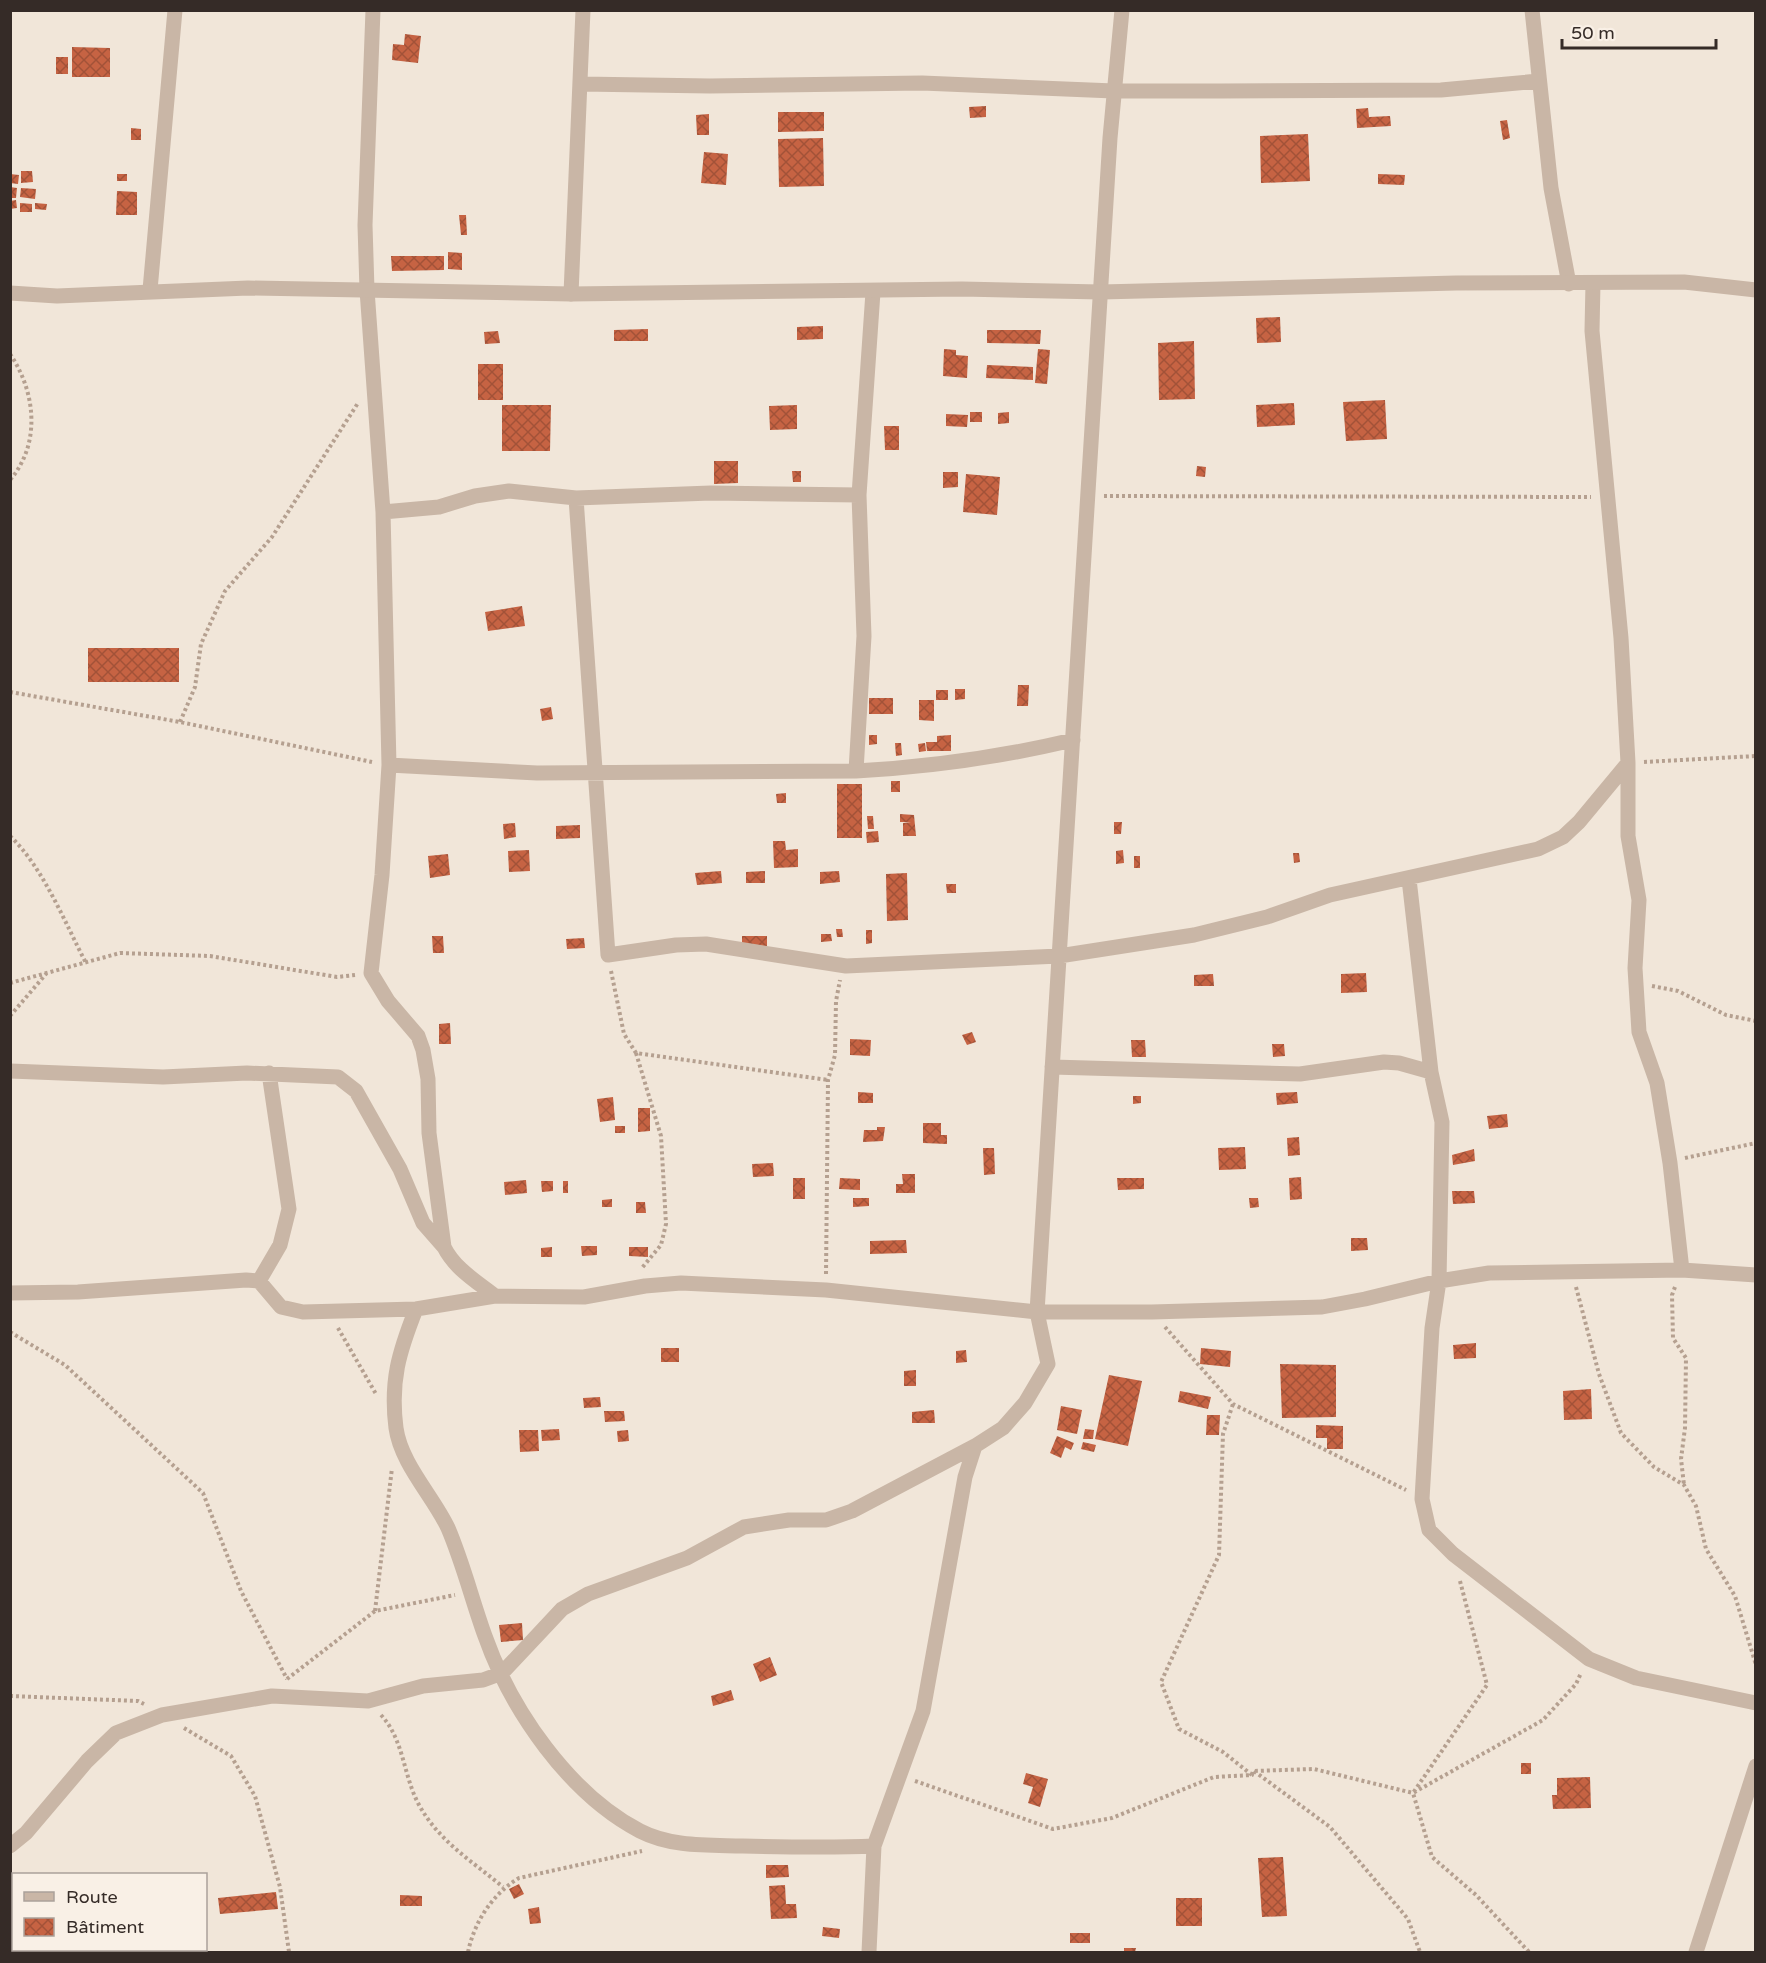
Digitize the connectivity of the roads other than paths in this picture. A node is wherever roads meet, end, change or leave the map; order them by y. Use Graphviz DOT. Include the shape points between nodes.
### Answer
graph roads {
  1 [pos="175,10"];
  2 [pos="373,10"];
  3 [pos="583,10"];
  4 [pos="1122,10"];
  5 [pos="1532,10"];
  6 [pos="1539,81"];
  7 [pos="581,84"];
  8 [pos="1114,91"];
  9 [pos="1593,283"];
  10 [pos="1569,284"];
  11 [pos="150,290"];
  12 [pos="367,290"];
  13 [pos="1755,290"];
  14 [pos="873,292"];
  15 [pos="1101,292"];
  16 [pos="10,294"];
  17 [pos="571,294"];
  18 [pos="859,495"];
  19 [pos="576,498"];
  20 [pos="383,512"];
  21 [pos="1073,740"];
  22 [pos="1628,763"];
  23 [pos="389,765"];
  24 [pos="856,771"];
  25 [pos="593,774"];
  26 [pos="1409,879"];
  27 [pos="1059,956"];
  28 [pos="1052,1066"];
  29 [pos="10,1071"];
  30 [pos="1431,1072"];
  31 [pos="269,1074"];
  32 [pos="444,1247"];
  33 [pos="1682,1270"];
  34 [pos="1755,1275"];
  35 [pos="259,1281"];
  36 [pos="1439,1281"];
  37 [pos="10,1293"];
  38 [pos="495,1296"];
  39 [pos="416,1309"];
  40 [pos="1037,1312"];
  41 [pos="975,1446"];
  42 [pos="501,1673"];
  43 [pos="1755,1703"];
  44 [pos="1755,1766"];
  45 [pos="10,1846"];
  46 [pos="874,1846"];
  47 [pos="869,1953"];
  48 [pos="1696,1953"];
  1 -- 11 [label="street"];
  2 -- 12 [label="street" via="365,225"];
  3 -- 7 [label="street"];
  4 -- 8 [label="street"];
  5 -- 6 [label="street"];
  6 -- 8 [label="street" via="1441,90"];
  6 -- 10 [label="street" via="1551,188"];
  7 -- 8 [label="street" via="922,83"];
  7 -- 17 [label="street"];
  8 -- 15 [label="street"];
  9 -- 10 [label="street"];
  9 -- 13 [label="street" via="1684,282"];
  9 -- 22 [label="street" via="1592,331 1621,638"];
  10 -- 15 [label="street" via="1433,283"];
  11 -- 12 [label="street"];
  11 -- 16 [label="street" via="57,296"];
  12 -- 17 [label="street"];
  12 -- 20 [label="street"];
  14 -- 15 [label="street"];
  14 -- 17 [label="street"];
  14 -- 18 [label="street"];
  15 -- 21 [label="street"];
  18 -- 19 [label="street" via="711,493"];
  18 -- 24 [label="street" via="864,636"];
  19 -- 20 [label="street" via="509,490 439,507"];
  19 -- 25 [label="street"];
  20 -- 23 [label="street"];
  21 -- 24 [label="street" via="1015,754 903,769"];
  21 -- 27 [label="street"];
  22 -- 26 [label="street" via="1563,837 1538,849"];
  22 -- 33 [label="street" via="1628,836 1639,900 1639,1032 1657,1083"];
  23 -- 25 [label="street"];
  23 -- 32 [label="street" via="371,973 388,1001 418,1036 423,1050"];
  24 -- 25 [label="street"];
  25 -- 27 [label="street" via="608,956 706,944 846,966"];
  26 -- 27 [label="street" via="1330,896 1194,935"];
  26 -- 30 [label="street"];
  27 -- 28 [label="street"];
  28 -- 30 [label="street" via="1300,1074 1384,1062"];
  28 -- 40 [label="street"];
  29 -- 31 [label="street" via="163,1077"];
  30 -- 36 [label="street" via="1442,1122"];
  31 -- 32 [label="street" via="338,1077 356,1091 400,1169 423,1223"];
  31 -- 35 [label="street" via="288,1209 280,1245"];
  32 -- 38 [label="street" via="464,1273"];
  33 -- 34 [label="street"];
  33 -- 36 [label="street" via="1489,1274"];
  35 -- 37 [label="street"];
  35 -- 39 [label="street" via="281,1307 303,1312"];
  36 -- 40 [label="street" via="1322,1307"];
  36 -- 43 [label="street" via="1432,1328 1422,1498 1429,1530 1453,1554 1589,1659 1636,1678"];
  38 -- 39 [label="street"];
  38 -- 40 [label="street" via="584,1297 681,1283 826,1290"];
  39 -- 42 [label="street" via="394,1374 397,1431 417,1480 447,1527"];
  40 -- 41 [label="street" via="1048,1364 1025,1403 1003,1428"];
  41 -- 42 [label="street" via="852,1511 826,1520 789,1520 744,1527 687,1558 588,1594 562,1609"];
  41 -- 46 [label="street" via="965,1477 923,1711"];
  42 -- 45 [label="street" via="483,1680 423,1686 368,1701 272,1696 162,1715 116,1733"];
  42 -- 46 [label="street" via="551,1757 607,1812 642,1832 674,1843"];
  44 -- 48 [label="street"];
  46 -- 47 [label="street"];
}
